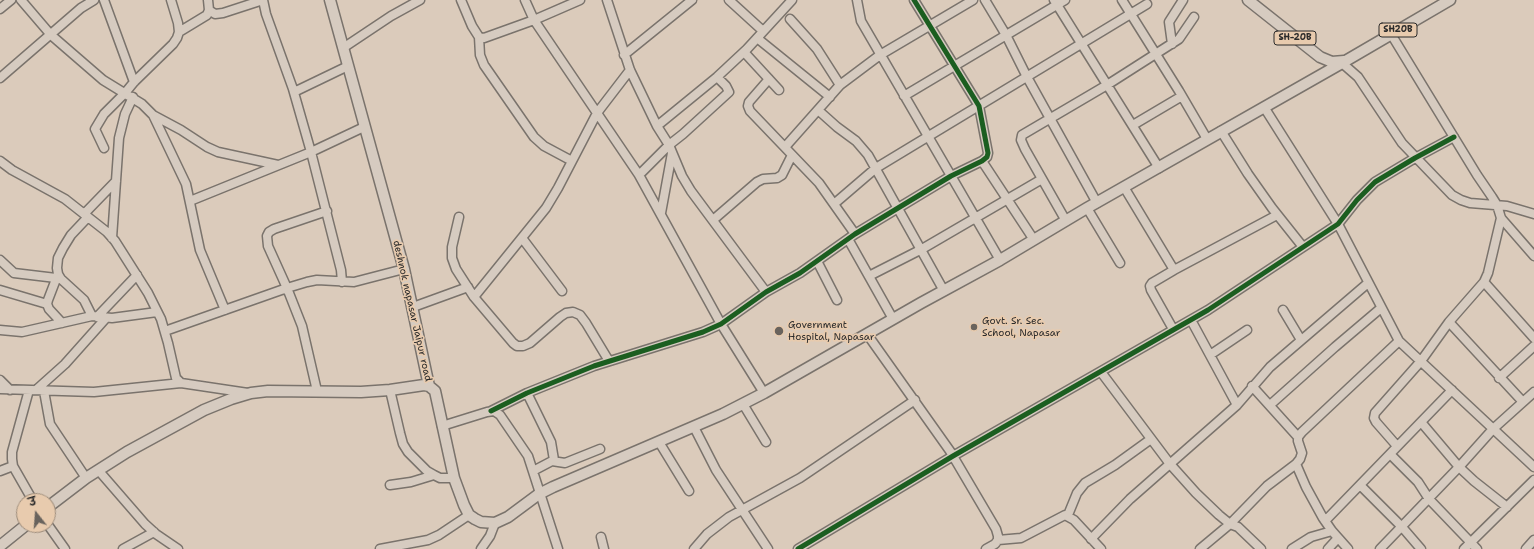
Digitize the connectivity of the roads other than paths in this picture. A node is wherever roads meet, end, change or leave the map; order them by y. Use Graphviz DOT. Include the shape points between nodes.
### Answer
graph roads {
  1 [pos="11,0"];
  2 [pos="21,0"];
  3 [pos="94,0"];
  4 [pos="104,0"];
  5 [pos="171,0"];
  6 [pos="208,0"];
  7 [pos="330,0"];
  8 [pos="420,0"];
  9 [pos="461,0"];
  10 [pos="525,0"];
  11 [pos="580,0"];
  12 [pos="607,0"];
  13 [pos="692,0"];
  14 [pos="729,0"];
  15 [pos="792,0"];
  16 [pos="857,0"];
  17 [pos="914,0"];
  18 [pos="974,0"];
  19 [pos="985,0"];
  20 [pos="1065,0"];
  21 [pos="1122,0"];
  22 [pos="1183,0"];
  23 [pos="1248,0"];
  24 [pos="1450,0"];
  25 [pos="1056,2"];
  26 [pos="1148,4"];
  27 [pos="0,9"];
  28 [pos="209,10"];
  29 [pos="1131,15"];
  30 [pos="1194,17"];
  31 [pos="790,19"];
  32 [pos="534,20"];
  33 [pos="929,26"];
  34 [pos="763,31"];
  35 [pos="179,32"];
  36 [pos="1391,34"];
  37 [pos="51,35"];
  38 [pos="1006,35"];
  39 [pos="479,37"];
  40 [pos="757,38"];
  41 [pos="1082,44"];
  42 [pos="1172,44"];
  43 [pos="343,48"];
  44 [pos="744,52"];
  45 [pos="1156,54"];
  46 [pos="624,55"];
  47 [pos="880,55"];
  48 [pos="1345,62"];
  49 [pos="348,66"];
  50 [pos="955,66"];
  51 [pos="630,70"];
  52 [pos="717,77"];
  53 [pos="1027,77"];
  54 [pos="0,78"];
  55 [pos="769,79"];
  56 [pos="134,82"];
  57 [pos="840,85"];
  58 [pos="1107,85"];
  59 [pos="779,90"];
  60 [pos="294,92"];
  61 [pos="125,93"];
  62 [pos="830,96"];
  63 [pos="904,96"];
  64 [pos="1182,96"];
  65 [pos="132,97"];
  66 [pos="979,106"];
  67 [pos="1264,107"];
  68 [pos="818,110"];
  69 [pos="597,113"];
  70 [pos="153,115"];
  71 [pos="1051,118"];
  72 [pos="1133,125"];
  73 [pos="657,126"];
  74 [pos="364,128"];
  75 [pos="1221,131"];
  76 [pos="928,136"];
  77 [pos="1454,137"];
  78 [pos="1207,139"];
  79 [pos="669,145"];
  80 [pos="785,147"];
  81 [pos="104,148"];
  82 [pos="311,152"];
  83 [pos="672,153"];
  84 [pos="792,155"];
  85 [pos="1415,158"];
  86 [pos="0,161"];
  87 [pos="572,161"];
  88 [pos="982,161"];
  89 [pos="279,165"];
  90 [pos="876,168"];
  91 [pos="1159,168"];
  92 [pos="639,174"];
  93 [pos="951,176"];
  94 [pos="1042,179"];
  95 [pos="116,181"];
  96 [pos="1124,187"];
  97 [pos="1006,199"];
  98 [pos="190,201"];
  99 [pos="1097,203"];
  100 [pos="834,204"];
  101 [pos="1497,205"];
  102 [pos="899,208"];
  103 [pos="1087,208"];
  104 [pos="327,211"];
  105 [pos="661,213"];
  106 [pos="1534,214"];
  107 [pos="1278,215"];
  108 [pos="86,216"];
  109 [pos="459,217"];
  110 [pos="974,218"];
  111 [pos="1501,218"];
  112 [pos="713,220"];
  113 [pos="1066,221"];
  114 [pos="1338,224"];
  115 [pos="851,236"];
  116 [pos="112,238"];
  117 [pos="522,238"];
  118 [pos="1034,240"];
  119 [pos="1303,247"];
  120 [pos="922,249"];
  121 [pos="1534,256"];
  122 [pos="0,260"];
  123 [pos="1000,260"];
  124 [pos="817,261"];
  125 [pos="1120,263"];
  126 [pos="404,269"];
  127 [pos="1174,270"];
  128 [pos="137,275"];
  129 [pos="57,276"];
  130 [pos="869,276"];
  131 [pos="342,282"];
  132 [pos="1484,282"];
  133 [pos="1368,283"];
  134 [pos="468,287"];
  135 [pos="287,288"];
  136 [pos="0,290"];
  137 [pos="562,290"];
  138 [pos="944,291"];
  139 [pos="766,292"];
  140 [pos="474,296"];
  141 [pos="837,300"];
  142 [pos="47,304"];
  143 [pos="413,307"];
  144 [pos="1381,308"];
  145 [pos="225,310"];
  146 [pos="1283,310"];
  147 [pos="157,312"];
  148 [pos="94,317"];
  149 [pos="106,318"];
  150 [pos="893,319"];
  151 [pos="1191,320"];
  152 [pos="1449,322"];
  153 [pos="62,323"];
  154 [pos="721,324"];
  155 [pos="1173,329"];
  156 [pos="0,330"];
  157 [pos="1247,330"];
  158 [pos="165,331"];
  159 [pos="867,334"];
  160 [pos="1534,338"];
  161 [pos="1301,340"];
  162 [pos="1399,341"];
  163 [pos="1534,346"];
  164 [pos="1210,355"];
  165 [pos="609,361"];
  166 [pos="1421,361"];
  167 [pos="1101,372"];
  168 [pos="1499,378"];
  169 [pos="0,380"];
  170 [pos="181,384"];
  171 [pos="429,386"];
  172 [pos="1252,386"];
  173 [pos="0,389"];
  174 [pos="10,390"];
  175 [pos="36,390"];
  176 [pos="390,390"];
  177 [pos="1452,390"];
  178 [pos="317,391"];
  179 [pos="1534,392"];
  180 [pos="251,393"];
  181 [pos="527,393"];
  182 [pos="764,393"];
  183 [pos="915,400"];
  184 [pos="1523,402"];
  185 [pos="743,404"];
  186 [pos="1238,405"];
  187 [pos="1270,405"];
  188 [pos="491,411"];
  189 [pos="1421,422"];
  190 [pos="442,426"];
  191 [pos="694,427"];
  192 [pos="1493,429"];
  193 [pos="1298,437"];
  194 [pos="1152,439"];
  195 [pos="659,442"];
  196 [pos="766,442"];
  197 [pos="1397,446"];
  198 [pos="600,449"];
  199 [pos="1390,454"];
  200 [pos="953,456"];
  201 [pos="554,460"];
  202 [pos="1170,464"];
  203 [pos="1296,464"];
  204 [pos="13,466"];
  205 [pos="1459,467"];
  206 [pos="1534,467"];
  207 [pos="0,471"];
  208 [pos="99,471"];
  209 [pos="533,471"];
  210 [pos="434,475"];
  211 [pos="86,478"];
  212 [pos="454,478"];
  213 [pos="1534,480"];
  214 [pos="390,485"];
  215 [pos="1360,485"];
  216 [pos="688,490"];
  217 [pos="28,493"];
  218 [pos="540,494"];
  219 [pos="1429,499"];
  220 [pos="56,501"];
  221 [pos="1507,507"];
  222 [pos="743,510"];
  223 [pos="469,515"];
  224 [pos="1068,515"];
  225 [pos="1325,521"];
  226 [pos="494,523"];
  227 [pos="1230,524"];
  228 [pos="1402,527"];
  229 [pos="1332,531"];
  230 [pos="154,532"];
  231 [pos="16,533"];
  232 [pos="54,533"];
  233 [pos="601,537"];
  234 [pos="1338,538"];
  235 [pos="1091,539"];
  236 [pos="1000,540"];
  237 [pos="1534,540"];
  238 [pos="1471,542"];
  239 [pos="0,546"];
  240 [pos="65,549"];
  241 [pos="123,549"];
  242 [pos="178,549"];
  243 [pos="380,549"];
  244 [pos="481,549"];
  245 [pos="558,549"];
  246 [pos="604,549"];
  247 [pos="694,549"];
  248 [pos="768,549"];
  249 [pos="798,549"];
  250 [pos="986,549"];
  251 [pos="1004,549"];
  252 [pos="1101,549"];
  253 [pos="1200,549"];
  254 [pos="1261,549"];
  255 [pos="1292,549"];
  256 [pos="1328,549"];
  257 [pos="1348,549"];
  258 [pos="1380,549"];
  259 [pos="1421,549"];
  260 [pos="1464,549"];
  261 [pos="1478,549"];
  262 [pos="1526,549"];
  1 -- 27 [label="street"];
  2 -- 37 [label="street"];
  3 -- 37 [label="street" via="81,8"];
  4 -- 56 [label="street"];
  5 -- 35 [label="street"];
  6 -- 28 [label="street"];
  7 -- 43 [label="main road, deshnok napasar Jaipur road"];
  8 -- 43 [label="street"];
  9 -- 39 [label="street"];
  10 -- 32 [label="street"];
  11 -- 32 [label="street"];
  12 -- 46 [label="street"];
  13 -- 46 [label="street"];
  14 -- 34 [label="street"];
  15 -- 34 [label="street"];
  16 -- 47 [label="street" via="861,22"];
  17 -- 33 [label="street"];
  18 -- 33 [label="street"];
  19 -- 38 [label="street"];
  20 -- 25 [label="street"];
  21 -- 29 [label="street"];
  22 -- 42 [label="street" via="1169,22"];
  23 -- 48 [label="main road, SH-20B" via="1320,57 1332,62"];
  24 -- 36 [label="main road, SH20B"];
  25 -- 38 [label="street"];
  25 -- 41 [label="street"];
  26 -- 29 [label="street"];
  28 -- 35 [label="street" via="207,15"];
  28 -- 60 [label="street" via="215,14 223,14 262,0"];
  29 -- 41 [label="street"];
  29 -- 45 [label="street"];
  30 -- 42 [label="street" via="1182,36"];
  31 -- 57 [label="street" via="817,48"];
  32 -- 39 [label="street" via="484,38"];
  32 -- 69 [label="street"];
  33 -- 47 [label="street"];
  33 -- 50 [label="street"];
  34 -- 40 [label="street"];
  35 -- 56 [label="street" via="173,44"];
  36 -- 48 [label="main road, SH20B"];
  36 -- 77 [label="street"];
  37 -- 54 [label="street"];
  37 -- 61 [label="street" via="103,80"];
  38 -- 50 [label="street"];
  38 -- 53 [label="street"];
  39 -- 87 [label="street" via="480,55 484,65 534,137 544,146"];
  40 -- 44 [label="street"];
  40 -- 62 [label="street"];
  41 -- 53 [label="street"];
  41 -- 58 [label="street"];
  42 -- 45 [label="street"];
  43 -- 49 [label="main road, deshnok napasar Jaipur road"];
  44 -- 52 [label="street"];
  44 -- 55 [label="street"];
  45 -- 58 [label="street"];
  45 -- 64 [label="street"];
  46 -- 51 [label="street"];
  47 -- 57 [label="street"];
  47 -- 63 [label="street"];
  48 -- 67 [label="main road"];
  48 -- 85 [label="street"];
  49 -- 60 [label="street"];
  49 -- 74 [label="main road, deshnok napasar Jaipur road"];
  50 -- 63 [label="street"];
  50 -- 66 [label="street"];
  51 -- 69 [label="street"];
  51 -- 73 [label="street"];
  52 -- 73 [label="street"];
  52 -- 79 [label="street" via="728,92"];
  53 -- 66 [label="street"];
  53 -- 71 [label="street"];
  55 -- 59 [label="street"];
  55 -- 80 [label="street" via="748,106"];
  56 -- 61 [label="street"];
  57 -- 62 [label="street"];
  58 -- 71 [label="street"];
  58 -- 72 [label="street"];
  60 -- 82 [label="street"];
  61 -- 65 [label="street"];
  61 -- 81 [label="street" via="109,108 96,126 96,133"];
  62 -- 68 [label="street"];
  63 -- 76 [label="street"];
  64 -- 72 [label="street"];
  64 -- 78 [label="street"];
  65 -- 70 [label="street"];
  65 -- 95 [label="street" via="119,138"];
  66 -- 76 [label="street"];
  66 -- 88 [label="street" via="988,152"];
  67 -- 75 [label="main road"];
  67 -- 114 [label="street"];
  68 -- 80 [label="street"];
  68 -- 90 [label="street" via="856,141"];
  69 -- 87 [label="street"];
  69 -- 92 [label="street"];
  70 -- 89 [label="street" via="182,130 207,148"];
  70 -- 98 [label="street" via="186,184"];
  71 -- 94 [label="street" via="1024,132 1021,138"];
  71 -- 99 [label="street"];
  72 -- 91 [label="street"];
  73 -- 79 [label="street"];
  74 -- 82 [label="street"];
  74 -- 126 [label="main road, deshnok napasar Jaipur road"];
  75 -- 78 [label="main road"];
  75 -- 107 [label="street"];
  76 -- 90 [label="street"];
  76 -- 93 [label="street"];
  77 -- 85 [label="street"];
  77 -- 101 [label="street"];
  78 -- 91 [label="main road"];
  79 -- 83 [label="street"];
  79 -- 92 [label="street"];
  80 -- 84 [label="street"];
  82 -- 89 [label="street"];
  82 -- 104 [label="street"];
  83 -- 105 [label="street"];
  83 -- 112 [label="street" via="691,191"];
  84 -- 100 [label="street" via="819,183"];
  84 -- 112 [label="street" via="782,175 757,182"];
  85 -- 101 [label="street" via="1452,195 1461,200"];
  85 -- 114 [label="street" via="1375,182"];
  86 -- 108 [label="street" via="18,174 65,199"];
  87 -- 117 [label="street" via="546,208"];
  88 -- 93 [label="street"];
  88 -- 97 [label="street"];
  89 -- 98 [label="street"];
  90 -- 100 [label="street"];
  90 -- 102 [label="street"];
  91 -- 96 [label="main road"];
  92 -- 105 [label="street"];
  93 -- 102 [label="street"];
  93 -- 110 [label="street"];
  94 -- 97 [label="street"];
  94 -- 113 [label="street"];
  95 -- 108 [label="street"];
  95 -- 116 [label="street"];
  96 -- 99 [label="main road"];
  96 -- 127 [label="street"];
  97 -- 110 [label="street"];
  97 -- 118 [label="street"];
  98 -- 145 [label="street" via="200,250"];
  99 -- 103 [label="main road"];
  100 -- 115 [label="street"];
  101 -- 106 [label="street"];
  101 -- 111 [label="street"];
  102 -- 115 [label="street"];
  102 -- 120 [label="street"];
  103 -- 113 [label="main road"];
  103 -- 125 [label="street"];
  104 -- 131 [label="street"];
  104 -- 135 [label="street" via="269,232 268,246"];
  105 -- 154 [label="street"];
  107 -- 119 [label="street"];
  107 -- 127 [label="street"];
  108 -- 116 [label="street"];
  108 -- 129 [label="street" via="58,258"];
  109 -- 134 [label="street" via="452,246 452,258"];
  110 -- 120 [label="street"];
  110 -- 123 [label="street"];
  111 -- 121 [label="street"];
  111 -- 132 [label="street"];
  112 -- 139 [label="street"];
  113 -- 118 [label="main road"];
  114 -- 119 [label="street"];
  114 -- 133 [label="street"];
  115 -- 124 [label="street"];
  115 -- 130 [label="street"];
  116 -- 128 [label="street"];
  117 -- 137 [label="street"];
  117 -- 140 [label="street"];
  118 -- 123 [label="main road"];
  119 -- 151 [label="street"];
  120 -- 130 [label="street"];
  120 -- 138 [label="street"];
  122 -- 129 [label="street" via="14,273"];
  123 -- 138 [label="main road"];
  124 -- 139 [label="street"];
  124 -- 141 [label="street"];
  126 -- 131 [label="street" via="354,282"];
  126 -- 143 [label="main road, deshnok napasar Jaipur road"];
  127 -- 155 [label="street" via="1150,286"];
  128 -- 147 [label="street"];
  128 -- 148 [label="street"];
  129 -- 142 [label="street"];
  129 -- 148 [label="street" via="84,300"];
  130 -- 150 [label="street"];
  131 -- 135 [label="street" via="317,280"];
  132 -- 152 [label="street"];
  132 -- 160 [label="street"];
  133 -- 144 [label="street"];
  133 -- 161 [label="street"];
  134 -- 140 [label="street"];
  134 -- 143 [label="street"];
  135 -- 145 [label="street"];
  135 -- 178 [label="street" via="305,336"];
  136 -- 142 [label="street"];
  138 -- 150 [label="main road"];
  139 -- 154 [label="street"];
  140 -- 165 [label="street" via="516,346 530,343 566,313 580,315"];
  142 -- 153 [label="street"];
  143 -- 171 [label="main road, deshnok napasar Jaipur road"];
  144 -- 162 [label="street"];
  144 -- 187 [label="street"];
  145 -- 158 [label="street"];
  146 -- 161 [label="street"];
  147 -- 149 [label="street"];
  147 -- 158 [label="street"];
  148 -- 149 [label="street"];
  148 -- 153 [label="street"];
  149 -- 175 [label="street" via="65,364"];
  150 -- 159 [label="main road"];
  151 -- 155 [label="street"];
  151 -- 164 [label="street"];
  152 -- 166 [label="street"];
  152 -- 168 [label="street"];
  153 -- 156 [label="street" via="22,332"];
  154 -- 165 [label="street"];
  154 -- 182 [label="street"];
  155 -- 167 [label="street"];
  157 -- 164 [label="street"];
  158 -- 170 [label="street" via="176,378"];
  159 -- 182 [label="main road"];
  159 -- 183 [label="street"];
  161 -- 172 [label="street"];
  162 -- 166 [label="street"];
  162 -- 193 [label="street"];
  163 -- 168 [label="street"];
  164 -- 186 [label="street"];
  165 -- 181 [label="street"];
  166 -- 177 [label="street"];
  166 -- 197 [label="street" via="1375,413 1376,422"];
  167 -- 194 [label="street"];
  167 -- 200 [label="street"];
  168 -- 184 [label="street"];
  169 -- 174 [label="street"];
  170 -- 175 [label="street" via="94,392"];
  170 -- 180 [label="street"];
  171 -- 176 [label="main road, deshnok napasar Jaipur road"];
  171 -- 190 [label="main road" via="435,391"];
  172 -- 186 [label="street"];
  172 -- 187 [label="street"];
  173 -- 174 [label="street"];
  174 -- 175 [label="street"];
  175 -- 204 [label="street" via="12,452"];
  175 -- 211 [label="street" via="50,424"];
  176 -- 178 [label="main road, deshnok napasar Jaipur road"];
  176 -- 210 [label="street" via="403,444 408,452"];
  177 -- 189 [label="street"];
  177 -- 192 [label="street"];
  178 -- 180 [label="main road, deshnok napasar Jaipur road"];
  179 -- 184 [label="street"];
  180 -- 208 [label="main road, deshnok napasar Jaipur road" via="204,410 127,452"];
  181 -- 188 [label="street"];
  181 -- 201 [label="street" via="551,442"];
  182 -- 185 [label="main road"];
  183 -- 200 [label="street"];
  183 -- 222 [label="street" via="800,478"];
  184 -- 192 [label="street"];
  185 -- 191 [label="main road"];
  185 -- 196 [label="street"];
  186 -- 202 [label="street"];
  187 -- 193 [label="street"];
  188 -- 190 [label="street"];
  188 -- 209 [label="street" via="500,415 528,456"];
  189 -- 197 [label="street"];
  189 -- 205 [label="street"];
  190 -- 212 [label="main road"];
  191 -- 195 [label="main road"];
  191 -- 222 [label="street" via="716,470"];
  192 -- 205 [label="street"];
  192 -- 206 [label="street"];
  193 -- 203 [label="street" via="1302,453"];
  194 -- 202 [label="street"];
  194 -- 224 [label="street" via="1085,483 1077,493"];
  195 -- 216 [label="street"];
  195 -- 218 [label="main road"];
  197 -- 199 [label="street"];
  198 -- 201 [label="street" via="565,463"];
  199 -- 215 [label="street"];
  199 -- 219 [label="street" via="1418,482"];
  200 -- 236 [label="street"];
  200 -- 249 [label="street"];
  201 -- 209 [label="street"];
  202 -- 227 [label="street" via="1196,493"];
  202 -- 235 [label="street" via="1130,499"];
  203 -- 225 [label="street"];
  203 -- 227 [label="street" via="1267,486"];
  204 -- 207 [label="street"];
  204 -- 217 [label="street"];
  205 -- 219 [label="street"];
  205 -- 221 [label="street"];
  208 -- 211 [label="main road, deshnok napasar Jaipur road"];
  208 -- 230 [label="street" via="144,524"];
  209 -- 218 [label="street"];
  210 -- 212 [label="street" via="440,478"];
  210 -- 214 [label="street"];
  211 -- 220 [label="main road, deshnok napasar Jaipur road"];
  212 -- 223 [label="main road"];
  213 -- 221 [label="street"];
  215 -- 225 [label="street"];
  215 -- 228 [label="street"];
  218 -- 226 [label="main road" via="508,517"];
  218 -- 245 [label="street"];
  219 -- 228 [label="street"];
  219 -- 238 [label="street"];
  221 -- 238 [label="street"];
  222 -- 247 [label="street" via="719,524"];
  222 -- 248 [label="street"];
  223 -- 226 [label="main road" via="481,522"];
  223 -- 243 [label="street" via="428,540"];
  224 -- 235 [label="street"];
  224 -- 236 [label="street" via="1021,538"];
  225 -- 229 [label="street"];
  226 -- 244 [label="street" via="490,536"];
  227 -- 253 [label="street"];
  227 -- 254 [label="street" via="1238,527"];
  228 -- 258 [label="street"];
  228 -- 259 [label="street"];
  229 -- 234 [label="street"];
  229 -- 255 [label="street" via="1311,537"];
  230 -- 241 [label="street"];
  230 -- 242 [label="street"];
  231 -- 239 [label="main road"];
  232 -- 240 [label="street"];
  233 -- 246 [label="street"];
  234 -- 256 [label="street"];
  234 -- 257 [label="street"];
  235 -- 252 [label="street"];
  236 -- 250 [label="street"];
  236 -- 251 [label="street"];
  237 -- 262 [label="street"];
  238 -- 260 [label="street"];
  238 -- 261 [label="street"];
}
